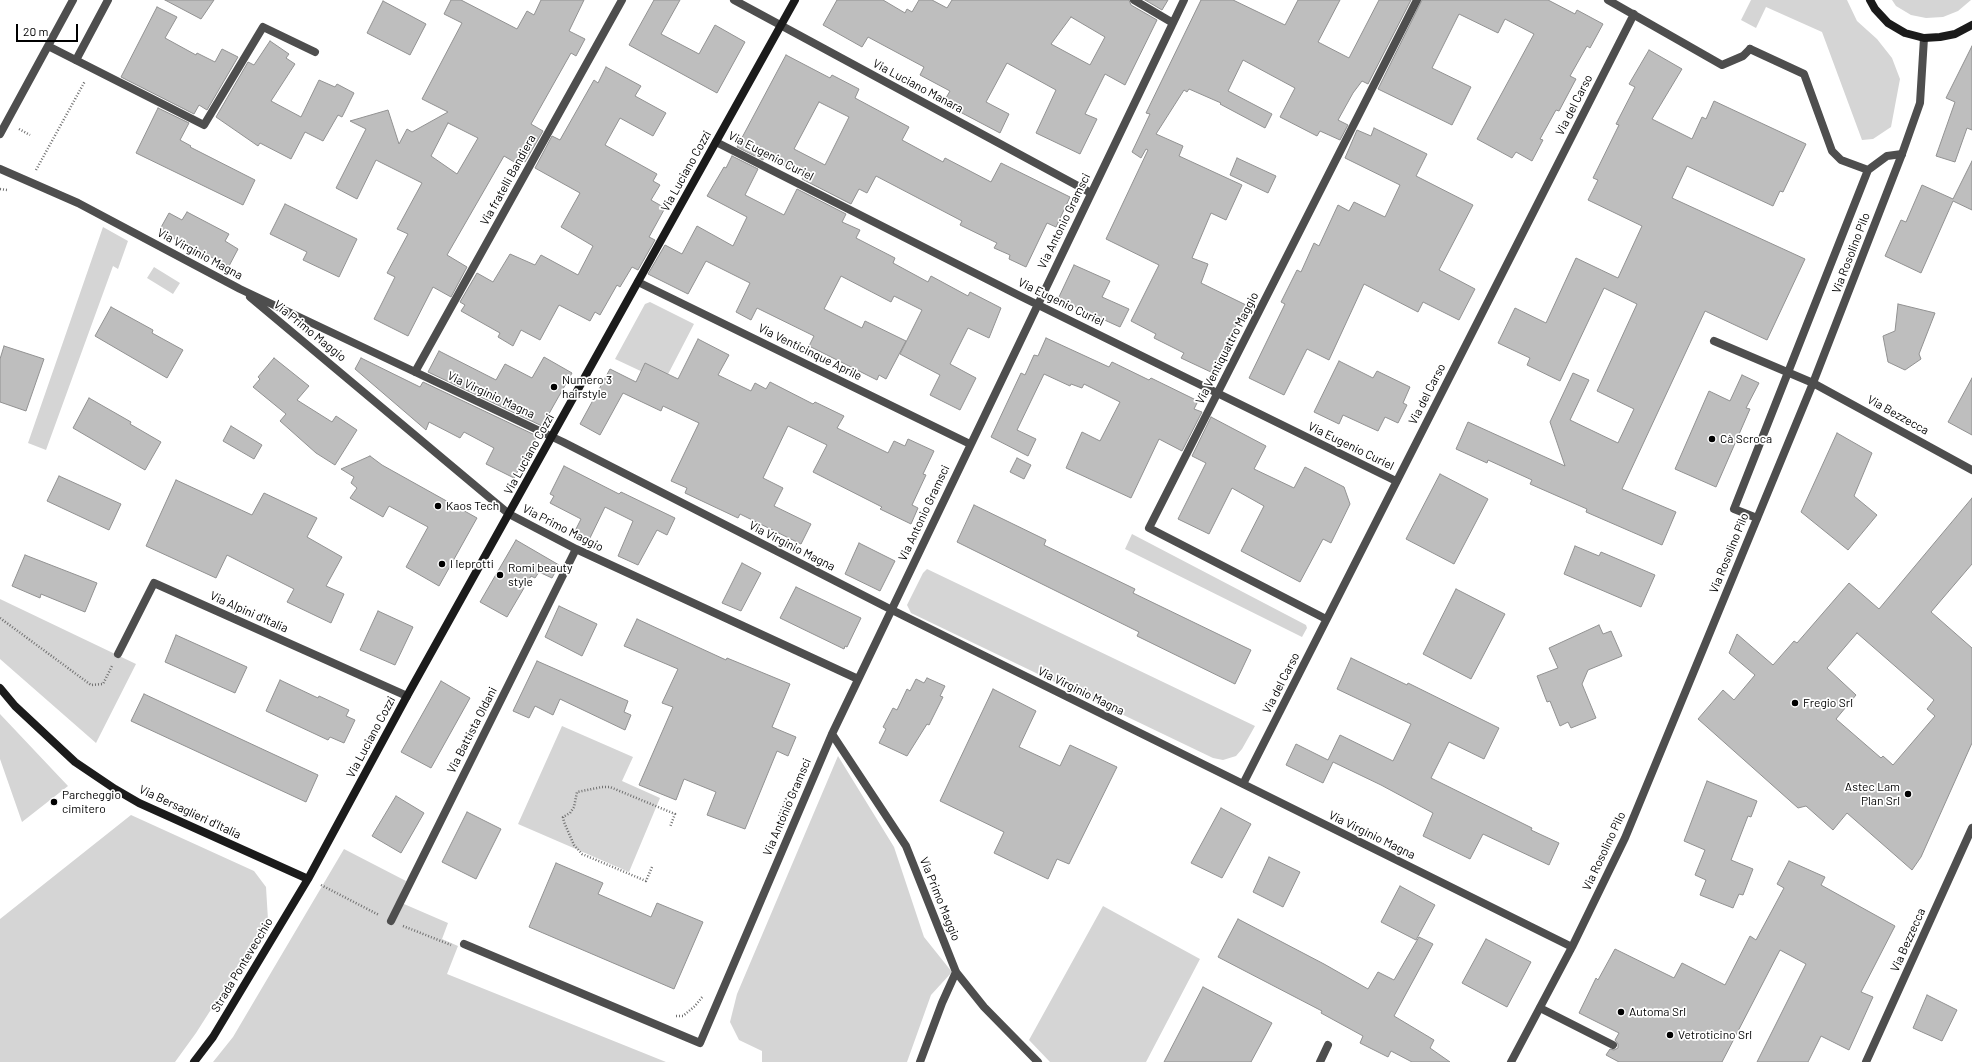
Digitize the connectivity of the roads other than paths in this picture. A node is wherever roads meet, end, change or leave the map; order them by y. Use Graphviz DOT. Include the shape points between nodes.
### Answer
graph roads {
  1 [pos="73,0"];
  2 [pos="108,0"];
  3 [pos="622,0"];
  4 [pos="734,0"];
  5 [pos="795,0"];
  6 [pos="1134,0"];
  7 [pos="1184,0"];
  8 [pos="1417,0"];
  9 [pos="1608,0"];
  10 [pos="1870,0"];
  11 [pos="1634,14"];
  12 [pos="1173,23"];
  13 [pos="1972,25"];
  14 [pos="780,26"];
  15 [pos="1924,38"];
  16 [pos="48,46"];
  17 [pos="315,52"];
  18 [pos="76,60"];
  19 [pos="0,134"];
  20 [pos="716,142"];
  21 [pos="1902,154"];
  22 [pos="0,168"];
  23 [pos="1868,170"];
  24 [pos="1091,193"];
  25 [pos="638,282"];
  26 [pos="240,289"];
  27 [pos="1037,304"];
  28 [pos="1714,341"];
  29 [pos="415,372"];
  30 [pos="1788,374"];
  31 [pos="1812,383"];
  32 [pos="1218,393"];
  33 [pos="551,437"];
  34 [pos="970,444"];
  35 [pos="1972,470"];
  36 [pos="1396,481"];
  37 [pos="509,514"];
  38 [pos="1757,518"];
  39 [pos="576,549"];
  40 [pos="892,610"];
  41 [pos="1326,619"];
  42 [pos="118,654"];
  43 [pos="858,679"];
  44 [pos="0,688"];
  45 [pos="407,696"];
  46 [pos="832,734"];
  47 [pos="1243,784"];
  48 [pos="1972,828"];
  49 [pos="308,879"];
  50 [pos="391,921"];
  51 [pos="464,944"];
  52 [pos="1572,947"];
  53 [pos="956,972"];
  54 [pos="1540,1008"];
  55 [pos="1328,1045"];
  56 [pos="1613,1045"];
  57 [pos="194,1062"];
  58 [pos="920,1062"];
  59 [pos="1038,1062"];
  60 [pos="1320,1062"];
  61 [pos="1511,1062"];
  62 [pos="1866,1062"];
  1 -- 16 [label="street"];
  2 -- 18 [label="street"];
  3 -- 29 [label="street, Via fratelli Bandiera"];
  4 -- 14 [label="street, Via Luciano Manara"];
  5 -- 14 [label="street, Via Luciano Cozzi"];
  6 -- 12 [label="street"];
  7 -- 12 [label="street, Via Antonio Gramsci"];
  8 -- 32 [label="street, Via Ventiquattro Maggio"];
  9 -- 11 [label="street"];
  10 -- 15 [label="street" via="1888,23 1905,33"];
  11 -- 23 [label="street" via="1722,65 1743,56 1750,49 1804,74 1832,151 1841,160"];
  11 -- 36 [label="street, Via del Carso"];
  12 -- 24 [label="street, Via Antonio Gramsci"];
  13 -- 15 [label="street" via="1955,34 1940,38"];
  14 -- 20 [label="street, Via Luciano Cozzi"];
  14 -- 24 [label="street, Via Luciano Manara"];
  15 -- 21 [label="street, Via Rosolino Pilo" via="1920,103"];
  16 -- 18 [label="street"];
  16 -- 19 [label="street"];
  17 -- 18 [label="street" via="263,27 204,125"];
  20 -- 25 [label="street, Via Luciano Cozzi"];
  20 -- 27 [label="street, Via Eugenio Curiel"];
  21 -- 23 [label="street" via="1887,156"];
  21 -- 31 [label="street, Via Rosolino Pilo"];
  22 -- 26 [label="street, Via Virginio Magna" via="134,232"];
  23 -- 30 [label="street"];
  24 -- 27 [label="street, Via Antonio Gramsci"];
  25 -- 33 [label="street, Via Luciano Cozzi"];
  25 -- 34 [label="street, Via Venticinque Aprile"];
  26 -- 29 [label="street, Via Virginio Magna"];
  26 -- 37 [label="street, Via Primo Maggio"];
  27 -- 32 [label="street, Via Eugenio Curiel"];
  27 -- 34 [label="street, Via Antonio Gramsci"];
  28 -- 30 [label="street, Via Bezzecca"];
  29 -- 33 [label="street, Via Virginio Magna"];
  30 -- 31 [label="street, Via Bezzecca"];
  30 -- 38 [label="street" via="1734,509"];
  31 -- 35 [label="street, Via Bezzecca"];
  31 -- 38 [label="street, Via Rosolino Pilo"];
  32 -- 36 [label="street, Via Eugenio Curiel"];
  32 -- 41 [label="street, Via Ventiquattro Maggio" via="1149,528"];
  33 -- 37 [label="street, Via Luciano Cozzi"];
  33 -- 40 [label="street, Via Virginio Magna"];
  34 -- 40 [label="street, Via Antonio Gramsci"];
  36 -- 41 [label="street, Via del Carso"];
  37 -- 39 [label="street, Via Primo Maggio"];
  37 -- 45 [label="street, Via Luciano Cozzi"];
  38 -- 52 [label="street, Via Rosolino Pilo" via="1625,838"];
  39 -- 43 [label="street, Via Primo Maggio"];
  39 -- 50 [label="street, Via Battista Oldani"];
  40 -- 43 [label="street, Via Antonio Gramsci"];
  40 -- 47 [label="street, Via Virginio Magna"];
  41 -- 47 [label="street, Via del Carso"];
  42 -- 45 [label="street, Via Alpini d'Italia" via="154,584"];
  43 -- 46 [label="street, Via Antonio Gramsci"];
  44 -- 49 [label="street, Via Bersaglieri d'Italia" via="15,706 70,757 115,789 140,803"];
  45 -- 49 [label="street, Via Luciano Cozzi"];
  46 -- 51 [label="street, Via Antonio Gramsci" via="700,1043"];
  46 -- 53 [label="street, Via Primo Maggio" via="906,846"];
  47 -- 52 [label="street, Via Virginio Magna"];
  48 -- 62 [label="street, Via Bezzecca"];
  49 -- 57 [label="street, Strada Pontevecchio" via="212,1037"];
  52 -- 54 [label="street, Via Rosolino Pilo"];
  53 -- 58 [label="street"];
  53 -- 59 [label="street, Via Primo Maggio" via="984,1006"];
  54 -- 56 [label="street"];
  54 -- 61 [label="street, Via Rosolino Pilo"];
  55 -- 60 [label="street"];
}
